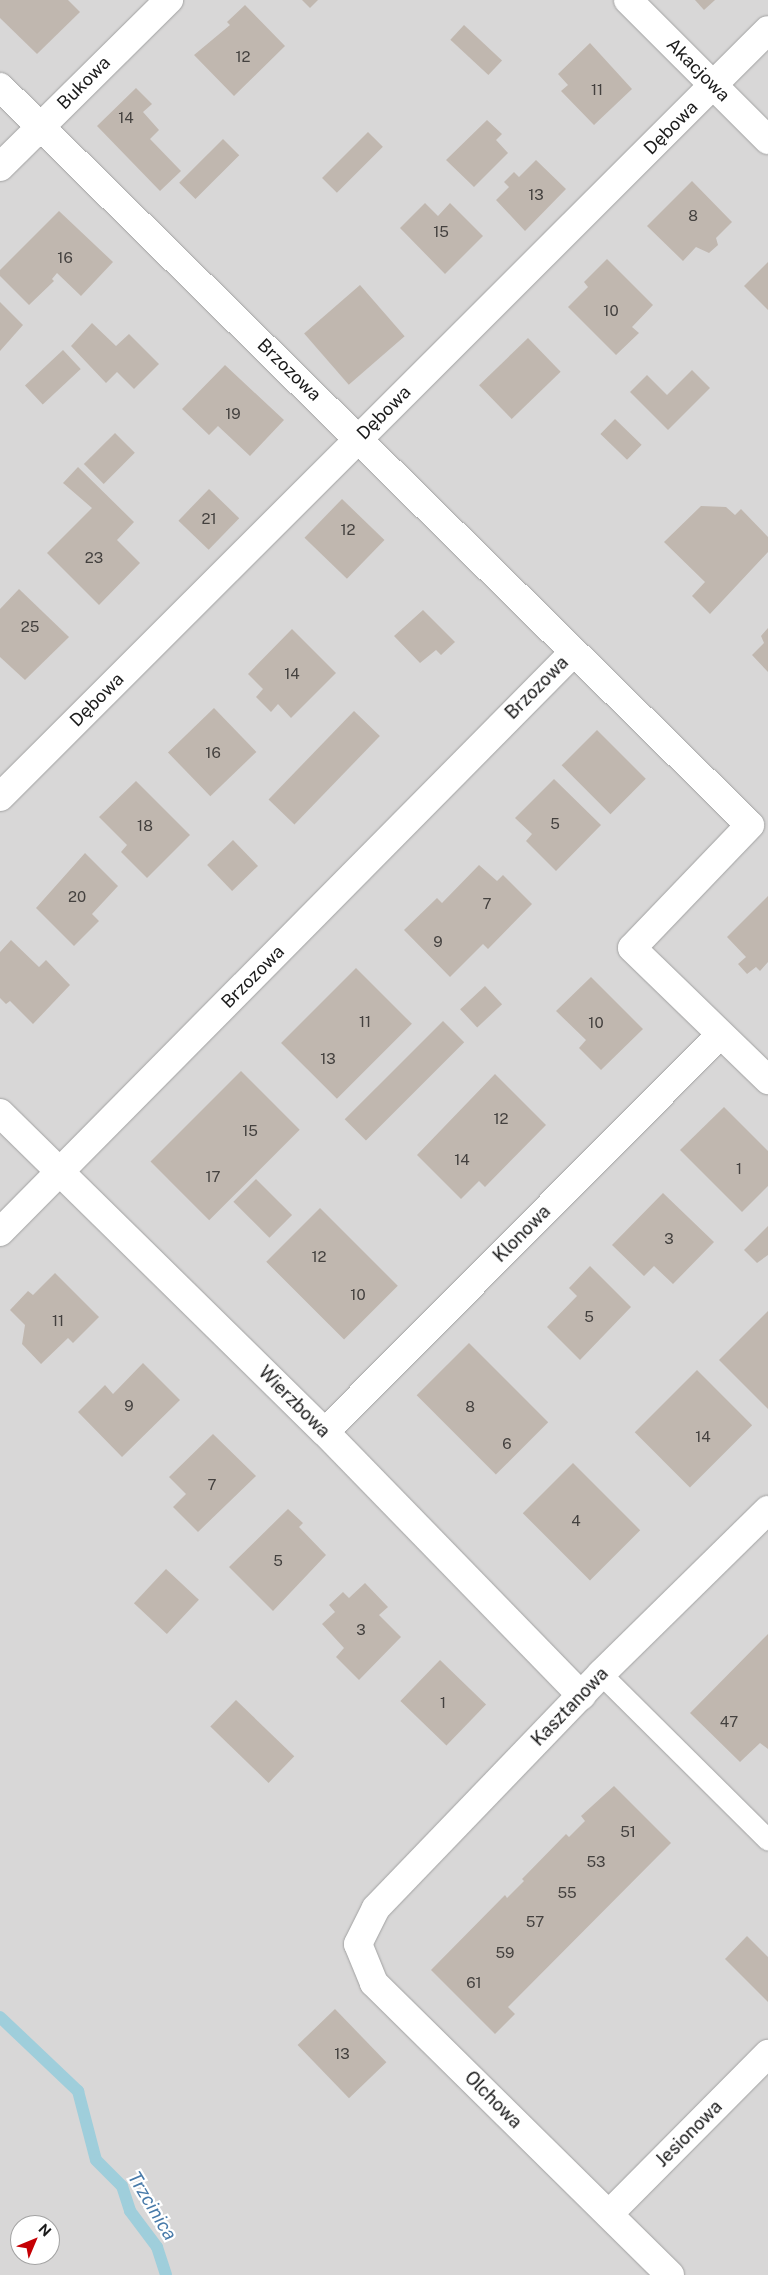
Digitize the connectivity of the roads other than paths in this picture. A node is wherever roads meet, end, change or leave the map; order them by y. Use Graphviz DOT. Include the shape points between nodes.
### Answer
graph roads {
  1 [pos="169,0"];
  2 [pos="628,0"];
  3 [pos="768,30"];
  4 [pos="714,85"];
  5 [pos="0,88"];
  6 [pos="40,127"];
  7 [pos="768,140"];
  8 [pos="0,167"];
  9 [pos="359,438"];
  10 [pos="573,652"];
  11 [pos="0,797"];
  12 [pos="720,1036"];
  13 [pos="768,1080"];
  14 [pos="0,1114"];
  15 [pos="60,1172"];
  16 [pos="0,1232"];
  17 [pos="325,1432"];
  18 [pos="768,1510"];
  19 [pos="602,1674"];
  20 [pos="582,1696"];
  21 [pos="768,1840"];
  22 [pos="376,1908"];
  23 [pos="768,2054"];
  24 [pos="609,2214"];
  25 [pos="670,2275"];
  1 -- 6 [label="street, Bukowa"];
  2 -- 4 [label="street, Akacjowa"];
  3 -- 4 [label="street, Dębowa"];
  4 -- 7 [label="street, Akacjowa"];
  4 -- 9 [label="street, Dębowa"];
  5 -- 6 [label="street, Brzozowa"];
  6 -- 8 [label="street, Bukowa"];
  6 -- 9 [label="street, Brzozowa"];
  9 -- 10 [label="street, Brzozowa"];
  9 -- 11 [label="street, Dębowa"];
  10 -- 12 [label="street" via="750,825 632,948"];
  10 -- 15 [label="street, Brzozowa"];
  12 -- 13 [label="street"];
  12 -- 17 [label="street, Klonowa"];
  14 -- 15 [label="street, Wierzbowa"];
  15 -- 16 [label="street, Brzozowa"];
  15 -- 17 [label="street, Wierzbowa"];
  17 -- 20 [label="street, Wierzbowa"];
  18 -- 19 [label="street, Kasztanowa"];
  19 -- 20 [label="street, Kasztanowa"];
  19 -- 21 [label="lane"];
  20 -- 22 [label="street, Kasztanowa"];
  22 -- 24 [label="street, Olchowa" via="358,1944 374,1983"];
  23 -- 24 [label="street, Jesionowa"];
  24 -- 25 [label="street, Olchowa"];
}
